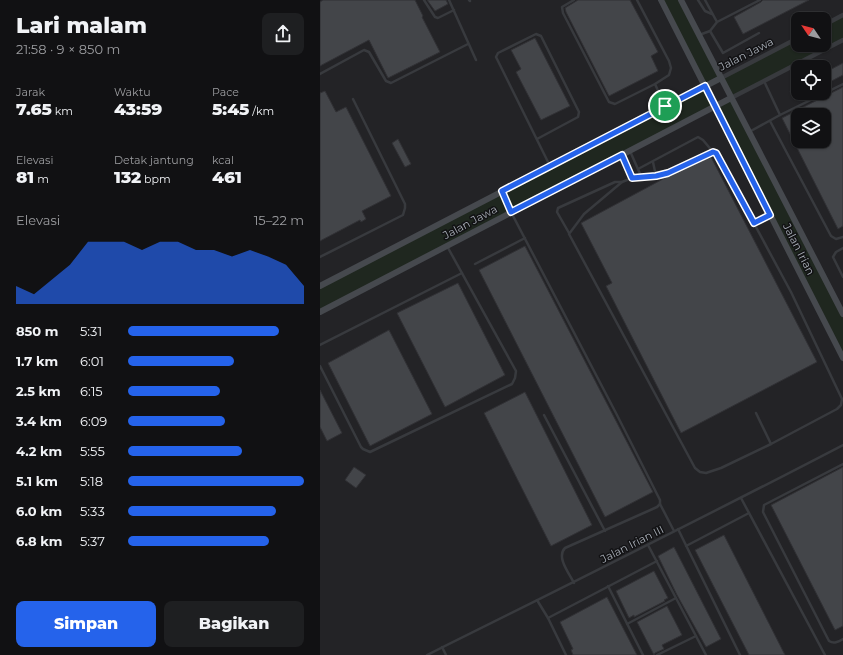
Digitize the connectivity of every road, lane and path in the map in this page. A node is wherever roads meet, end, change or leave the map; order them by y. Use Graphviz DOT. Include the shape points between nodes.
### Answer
graph roads {
  1 [pos="424,0"];
  2 [pos="449,0"];
  3 [pos="574,0"];
  4 [pos="637,0"];
  5 [pos="661,0"];
  6 [pos="681,0"];
  7 [pos="698,0"];
  8 [pos="705,0"];
  9 [pos="760,0"];
  10 [pos="454,10"];
  11 [pos="712,14"];
  12 [pos="843,15"];
  13 [pos="831,21"];
  14 [pos="717,22"];
  15 [pos="710,31"];
  16 [pos="759,33"];
  17 [pos="699,35"];
  18 [pos="843,40"];
  19 [pos="791,42"];
  20 [pos="468,44"];
  21 [pos="476,60"];
  22 [pos="320,74"];
  23 [pos="721,78"];
  24 [pos="763,81"];
  25 [pos="655,84"];
  26 [pos="843,84"];
  27 [pos="705,86"];
  28 [pos="732,98"];
  29 [pos="353,99"];
  30 [pos="665,106"];
  31 [pos="715,107"];
  32 [pos="780,115"];
  33 [pos="770,121"];
  34 [pos="749,132"];
  35 [pos="537,139"];
  36 [pos="630,151"];
  37 [pos="713,152"];
  38 [pos="622,155"];
  39 [pos="653,162"];
  40 [pos="550,166"];
  41 [pos="638,169"];
  42 [pos="641,176"];
  43 [pos="656,176"];
  44 [pos="632,178"];
  45 [pos="622,182"];
  46 [pos="502,191"];
  47 [pos="511,212"];
  48 [pos="770,215"];
  49 [pos="754,223"];
  50 [pos="569,234"];
  51 [pos="843,236"];
  52 [pos="525,238"];
  53 [pos="447,246"];
  54 [pos="843,248"];
  55 [pos="320,257"];
  56 [pos="475,264"];
  57 [pos="462,273"];
  58 [pos="843,277"];
  59 [pos="320,286"];
  60 [pos="320,312"];
  61 [pos="843,314"];
  62 [pos="320,345"];
  63 [pos="843,358"];
  64 [pos="320,366"];
  65 [pos="756,413"];
  66 [pos="544,415"];
  67 [pos="771,444"];
  68 [pos="843,445"];
  69 [pos="843,464"];
  70 [pos="741,498"];
  71 [pos="660,504"];
  72 [pos="748,513"];
  73 [pos="678,529"];
  74 [pos="605,531"];
  75 [pos="674,531"];
  76 [pos="648,545"];
  77 [pos="686,546"];
  78 [pos="657,561"];
  79 [pos="574,582"];
  80 [pos="608,586"];
  81 [pos="676,598"];
  82 [pos="537,600"];
  83 [pos="548,618"];
  84 [pos="627,624"];
  85 [pos="696,636"];
  86 [pos="843,639"];
  87 [pos="442,647"];
  88 [pos="427,655"];
  89 [pos="446,655"];
  90 [pos="566,655"];
  91 [pos="643,655"];
  92 [pos="657,655"];
  93 [pos="706,655"];
  94 [pos="740,655"];
  95 [pos="825,655"];
  1 -- 10 [label="lane" via="435,17"];
  2 -- 10 [label="lane"];
  3 -- 25 [label="lane" via="562,7 563,13 609,102 615,104"];
  4 -- 25 [label="lane" via="671,68 669,75"];
  5 -- 27 [label="street, Jalan Irian"];
  6 -- 17 [label="street, Jalan Irian"];
  7 -- 11 [label="lane" via="705,12"];
  8 -- 11 [label="lane"];
  9 -- 14 [label="lane"];
  10 -- 20 [label="lane"];
  11 -- 14 [label="lane"];
  12 -- 13 [label="street"];
  14 -- 15 [label="lane"];
  15 -- 16 [label="lane" via="723,53"];
  15 -- 17 [label="lane"];
  17 -- 23 [label="street, Jalan Irian"];
  18 -- 24 [label="street, Jalan Jawa"];
  19 -- 23 [label="street, Jalan Jawa"];
  20 -- 21 [label="lane"];
  20 -- 22 [label="lane" via="390,83 386,81 369,52 364,50"];
  23 -- 27 [label="street, Jalan Jawa"];
  23 -- 28 [label="street, Jalan Irian"];
  24 -- 28 [label="street, Jalan Jawa"];
  24 -- 32 [label="lane"];
  25 -- 30 [label="lane"];
  26 -- 32 [label="lane"];
  27 -- 30 [label="street, Jalan Jawa"];
  27 -- 31 [label="street, Jalan Irian"];
  28 -- 31 [label="street, Jalan Jawa"];
  28 -- 34 [label="street, Jalan Irian"];
  29 -- 55 [label="lane" via="405,208 402,215"];
  30 -- 40 [label="street, Jalan Jawa"];
  31 -- 36 [label="street, Jalan Jawa"];
  31 -- 48 [label="street, Jalan Irian"];
  32 -- 33 [label="lane"];
  33 -- 34 [label="lane"];
  33 -- 51 [label="lane" via="831,236 836,239"];
  34 -- 61 [label="street, Jalan Irian"];
  35 -- 35 [label="lane" via="496,57 498,53 536,34 541,36 579,112 578,118"];
  35 -- 40 [label="lane"];
  36 -- 38 [label="street, Jalan Jawa"];
  36 -- 41 [label="lane"];
  37 -- 39 [label="lane" via="698,137"];
  37 -- 43 [label="lane"];
  37 -- 49 [label="lane" via="716,153"];
  38 -- 44 [label="lane"];
  38 -- 47 [label="street, Jalan Jawa"];
  39 -- 41 [label="lane"];
  39 -- 43 [label="lane"];
  40 -- 46 [label="street, Jalan Jawa"];
  41 -- 42 [label="lane"];
  42 -- 43 [label="lane"];
  42 -- 44 [label="lane"];
  44 -- 45 [label="lane"];
  45 -- 50 [label="lane" via="584,214"];
  45 -- 50 [label="lane" via="615,182 558,208 557,212"];
  46 -- 47 [label="street"];
  46 -- 59 [label="street, Jalan Jawa"];
  47 -- 52 [label="lane"];
  47 -- 53 [label="street, Jalan Jawa"];
  48 -- 49 [label="lane"];
  48 -- 63 [label="street, Jalan Irian"];
  49 -- 67 [label="lane" via="791,292 842,399 837,409"];
  50 -- 67 [label="lane" via="674,432 697,470 706,473 714,471"];
  52 -- 56 [label="lane"];
  52 -- 71 [label="lane" via="618,415"];
  53 -- 57 [label="lane"];
  53 -- 60 [label="street, Jalan Jawa"];
  54 -- 58 [label="lane" via="833,256"];
  57 -- 62 [label="lane"];
  57 -- 64 [label="lane" via="516,371 512,384 370,452 361,446"];
  65 -- 67 [label="lane"];
  66 -- 74 [label="lane"];
  68 -- 70 [label="lane, Jalan Irian III"];
  69 -- 86 [label="lane" via="764,506 763,512 828,641 836,643"];
  70 -- 72 [label="lane"];
  70 -- 73 [label="lane, Jalan Irian III"];
  71 -- 74 [label="lane"];
  71 -- 75 [label="lane"];
  72 -- 77 [label="lane"];
  72 -- 95 [label="lane"];
  73 -- 75 [label="lane, Jalan Irian III"];
  73 -- 77 [label="lane"];
  74 -- 79 [label="lane" via="563,550 562,558"];
  75 -- 76 [label="lane, Jalan Irian III"];
  76 -- 78 [label="lane"];
  76 -- 79 [label="lane, Jalan Irian III"];
  77 -- 94 [label="lane"];
  78 -- 80 [label="lane"];
  78 -- 81 [label="lane"];
  79 -- 82 [label="lane, Jalan Irian III"];
  80 -- 83 [label="lane"];
  80 -- 84 [label="lane"];
  81 -- 84 [label="lane"];
  81 -- 85 [label="lane"];
  82 -- 83 [label="lane"];
  82 -- 87 [label="lane, Jalan Irian III"];
  83 -- 90 [label="lane"];
  84 -- 91 [label="lane"];
  85 -- 92 [label="lane"];
  85 -- 93 [label="lane"];
  87 -- 88 [label="lane, Jalan Irian III"];
  87 -- 89 [label="lane"];
}
